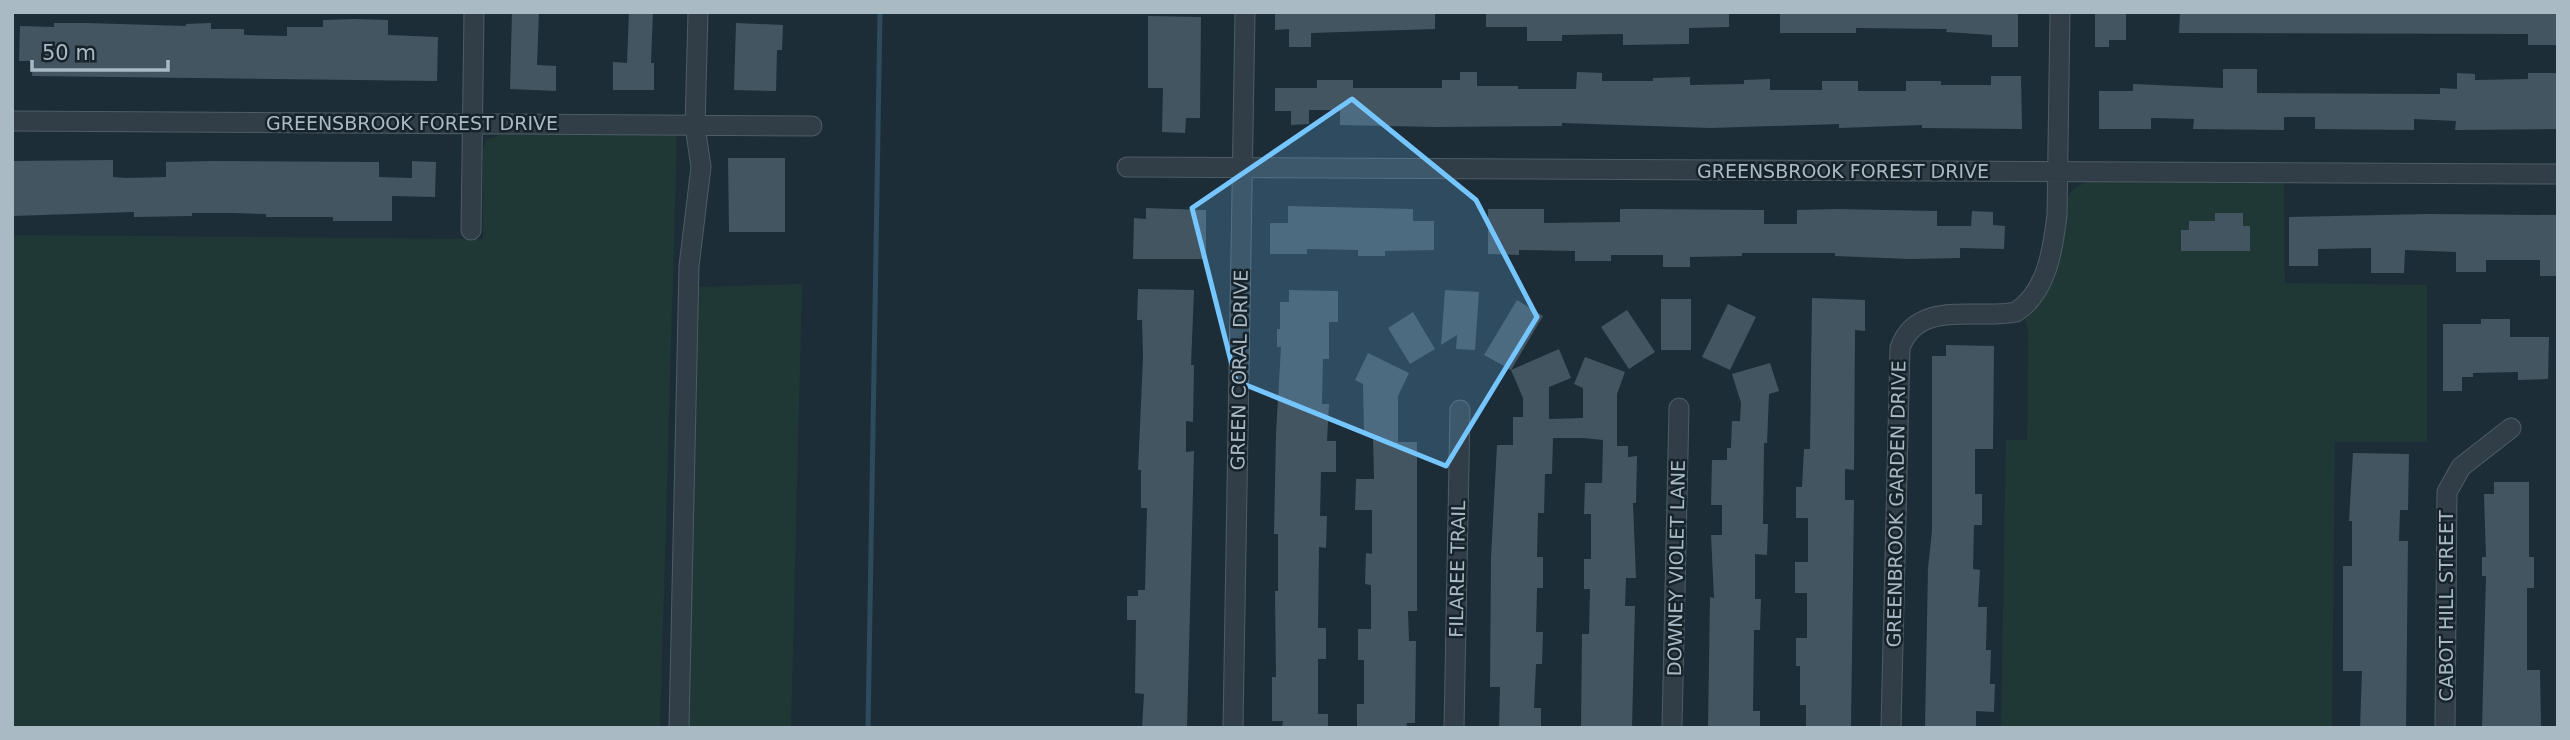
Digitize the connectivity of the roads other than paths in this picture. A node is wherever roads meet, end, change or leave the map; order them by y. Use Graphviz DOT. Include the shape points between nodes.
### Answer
graph roads {
  1 [pos="474,12"];
  2 [pos="698,12"];
  3 [pos="1245,12"];
  4 [pos="2060,12"];
  5 [pos="12,121"];
  6 [pos="471,123"];
  7 [pos="695,126"];
  8 [pos="812,126"];
  9 [pos="1127,167"];
  10 [pos="1242,168"];
  11 [pos="2057,172"];
  12 [pos="2558,174"];
  13 [pos="471,230"];
  14 [pos="1679,408"];
  15 [pos="1460,410"];
  16 [pos="2511,428"];
  17 [pos="679,728"];
  18 [pos="1233,728"];
  19 [pos="1454,728"];
  20 [pos="1672,728"];
  21 [pos="1891,728"];
  22 [pos="2445,728"];
  1 -- 6 [label="street"];
  2 -- 7 [label="street"];
  3 -- 10 [label="street, GREEN CORAL DRIVE"];
  4 -- 11 [label="street, GREENBROOK GARDEN DRIVE"];
  5 -- 6 [label="street, GREENSBROOK FOREST DRIVE"];
  6 -- 7 [label="street, GREENSBROOK FOREST DRIVE"];
  6 -- 13 [label="street"];
  7 -- 8 [label="street, GREENSBROOK FOREST DRIVE"];
  7 -- 17 [label="street" via="701,167 689,266"];
  9 -- 10 [label="street, GREENSBROOK FOREST DRIVE"];
  10 -- 11 [label="street, GREENSBROOK FOREST DRIVE"];
  10 -- 18 [label="street, GREEN CORAL DRIVE"];
  11 -- 12 [label="street, GREENSBROOK FOREST DRIVE"];
  11 -- 21 [label="street, GREENBROOK GARDEN DRIVE" via="2053,242 2043,280 2026,306 2003,315 1930,316 1909,328 1900,348"];
  14 -- 20 [label="street, DOWNEY VIOLET LANE"];
  15 -- 19 [label="street, FILAREE TRAIL"];
  16 -- 22 [label="street, CABOT HILL STREET" via="2460,467 2447,492"];
}
